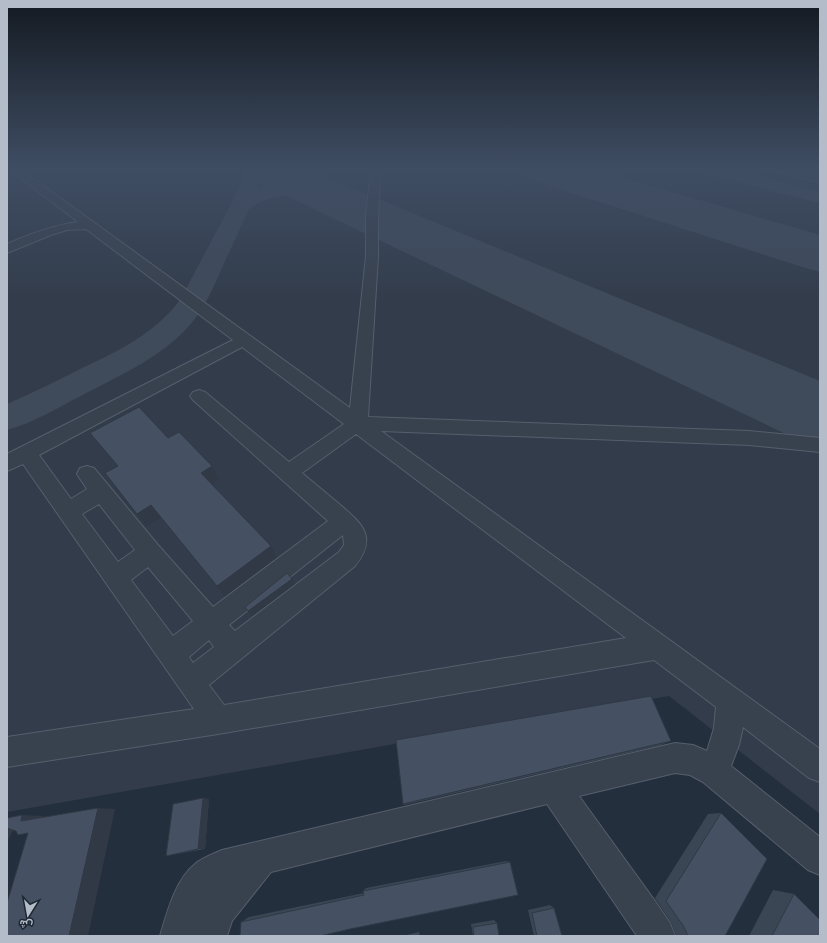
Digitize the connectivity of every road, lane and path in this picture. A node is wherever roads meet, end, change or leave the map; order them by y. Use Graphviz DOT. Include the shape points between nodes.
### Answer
graph roads {
  1 [pos="73,213"];
  2 [pos="372,213"];
  3 [pos="89,225"];
  4 [pos="7,249"];
  5 [pos="244,340"];
  6 [pos="199,396"];
  7 [pos="358,423"];
  8 [pos="820,445"];
  9 [pos="17,458"];
  10 [pos="288,473"];
  11 [pos="69,512"];
  12 [pos="343,522"];
  13 [pos="150,552"];
  14 [pos="116,577"];
  15 [pos="212,624"];
  16 [pos="658,646"];
  17 [pos="233,649"];
  18 [pos="171,654"];
  19 [pos="191,682"];
  20 [pos="730,700"];
  21 [pos="218,720"];
  22 [pos="7,752"];
  23 [pos="820,767"];
  24 [pos="714,771"];
  25 [pos="554,788"];
  26 [pos="820,858"];
  27 [pos="260,859"];
  28 [pos="178,936"];
  29 [pos="209,936"];
  30 [pos="657,936"];
  1 -- 3 [label="lane"];
  2 -- 7 [label="lane" via="372,256"];
  3 -- 4 [label="lane" via="71,226 49,232"];
  3 -- 5 [label="lane"];
  5 -- 7 [label="lane"];
  5 -- 9 [label="lane"];
  6 -- 10 [label="lane"];
  7 -- 8 [label="lane" via="749,438"];
  7 -- 10 [label="lane"];
  7 -- 16 [label="lane"];
  9 -- 11 [label="lane"];
  10 -- 12 [label="lane"];
  11 -- 13 [label="lane" via="94,483"];
  11 -- 14 [label="lane"];
  12 -- 15 [label="lane"];
  12 -- 17 [label="lane" via="351,528 355,536 352,554"];
  13 -- 14 [label="lane"];
  13 -- 15 [label="lane"];
  14 -- 18 [label="lane"];
  15 -- 17 [label="lane"];
  15 -- 18 [label="lane"];
  16 -- 20 [label="lane"];
  16 -- 21 [label="lane"];
  17 -- 19 [label="lane"];
  18 -- 19 [label="lane"];
  19 -- 21 [label="lane"];
  20 -- 23 [label="lane"];
  20 -- 24 [label="lane" via="731,719 727,741"];
  21 -- 22 [label="lane"];
  24 -- 25 [label="lane" via="693,760 675,758"];
  24 -- 26 [label="lane"];
  25 -- 27 [label="lane"];
  25 -- 30 [label="lane"];
  27 -- 28 [label="lane" via="222,867 207,875 193,894"];
  27 -- 29 [label="lane" via="218,911"];
}
